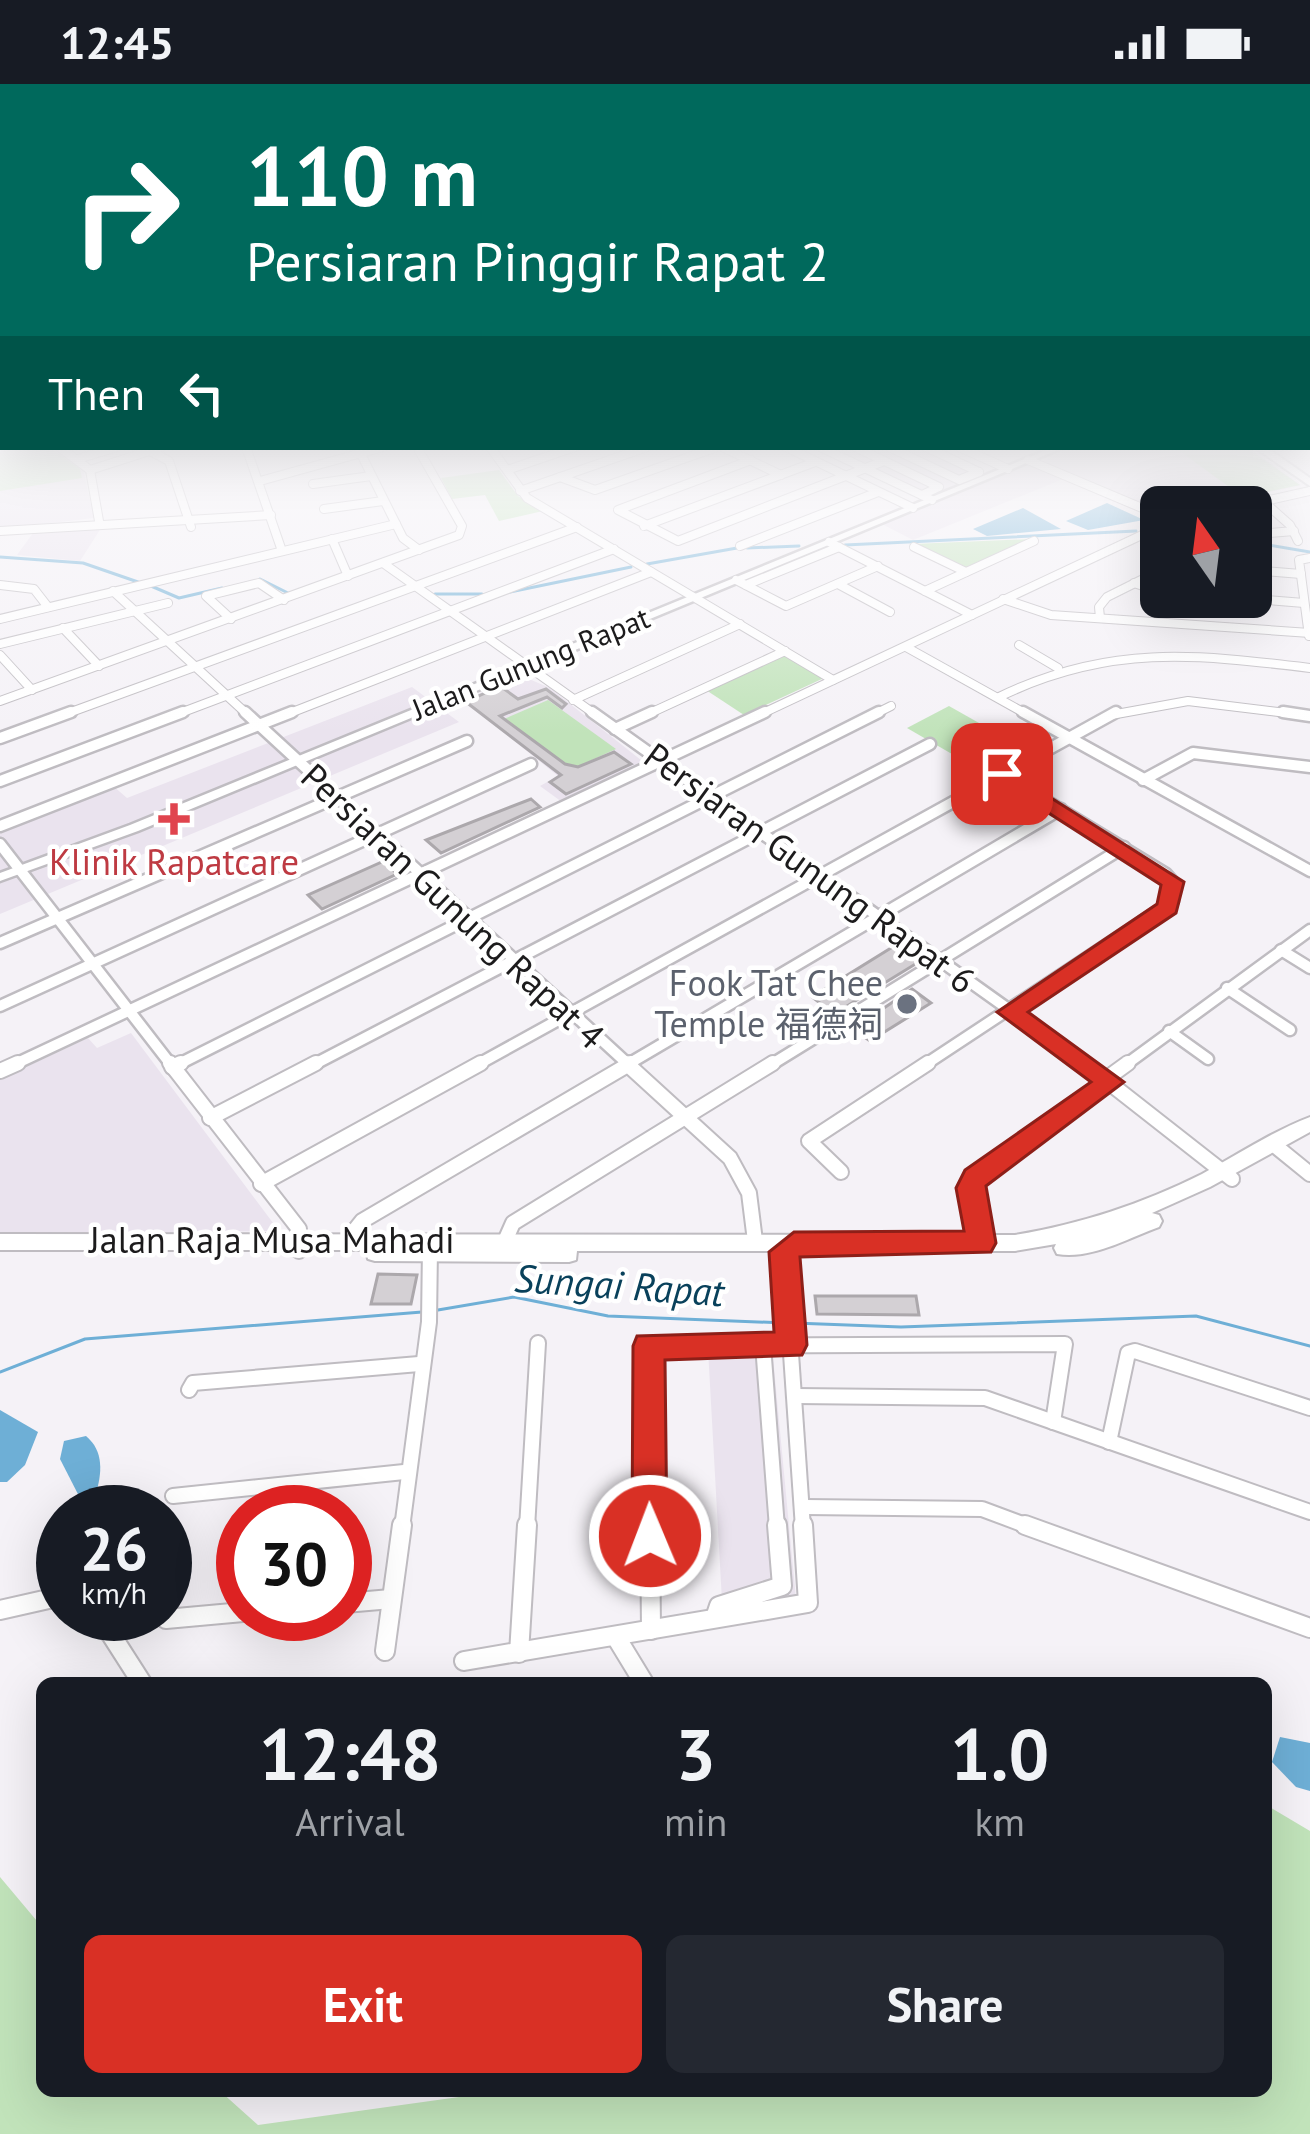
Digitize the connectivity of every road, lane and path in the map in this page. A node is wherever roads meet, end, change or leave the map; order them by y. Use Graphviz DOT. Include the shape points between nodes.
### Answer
graph roads {
  1 [pos="280,543"];
  2 [pos="314,543"];
  3 [pos="334,543"];
  4 [pos="412,543"];
  5 [pos="436,543"];
  6 [pos="534,543"];
  7 [pos="603,543"];
  8 [pos="749,543"];
  9 [pos="839,543"];
  10 [pos="1030,543"];
  11 [pos="1125,543"];
  12 [pos="834,545"];
  13 [pos="740,546"];
  14 [pos="914,547"];
  15 [pos="614,549"];
  16 [pos="419,550"];
  17 [pos="283,551"];
  18 [pos="1310,558"];
  19 [pos="383,563"];
  20 [pos="878,566"];
  21 [pos="651,572"];
  22 [pos="966,572"];
  23 [pos="1272,572"];
  24 [pos="1301,574"];
  25 [pos="349,576"];
  26 [pos="1140,580"];
  27 [pos="741,583"];
  28 [pos="1134,583"];
  29 [pos="838,584"];
  30 [pos="1140,585"];
  31 [pos="2,586"];
  32 [pos="416,586"];
  33 [pos="926,591"];
  34 [pos="113,592"];
  35 [pos="694,597"];
  36 [pos="1003,599"];
  37 [pos="284,600"];
  38 [pos="1272,600"];
  39 [pos="168,603"];
  40 [pos="1304,603"];
  41 [pos="48,607"];
  42 [pos="136,610"];
  43 [pos="451,611"];
  44 [pos="890,613"];
  45 [pos="972,615"];
  46 [pos="1100,618"];
  47 [pos="0,619"];
  48 [pos="231,619"];
  49 [pos="740,624"];
  50 [pos="64,628"];
  51 [pos="1310,635"];
  52 [pos="487,636"];
  53 [pos="168,642"];
  54 [pos="0,644"];
  55 [pos="1019,645"];
  56 [pos="906,647"];
  57 [pos="785,651"];
  58 [pos="0,655"];
  59 [pos="99,666"];
  60 [pos="527,666"];
  61 [pos="195,667"];
  62 [pos="1058,668"];
  63 [pos="1310,668"];
  64 [pos="833,680"];
  65 [pos="32,690"];
  66 [pos="228,696"];
  67 [pos="999,697"];
  68 [pos="573,700"];
  69 [pos="0,701"];
  70 [pos="891,706"];
  71 [pos="1310,716"];
  72 [pos="259,725"];
  73 [pos="615,729"];
  74 [pos="1068,737"];
  75 [pos="0,738"];
  76 [pos="466,741"];
  77 [pos="930,745"];
  78 [pos="296,760"];
  79 [pos="660,761"];
  80 [pos="531,764"];
  81 [pos="1310,767"];
  82 [pos="1002,774"];
  83 [pos="1143,779"];
  84 [pos="0,781"];
  85 [pos="338,796"];
  86 [pos="712,798"];
  87 [pos="1060,809"];
  88 [pos="0,826"];
  89 [pos="378,834"];
  90 [pos="764,834"];
  91 [pos="0,844"];
  92 [pos="1124,847"];
  93 [pos="1309,869"];
  94 [pos="21,872"];
  95 [pos="419,874"];
  96 [pos="819,874"];
  97 [pos="0,877"];
  98 [pos="470,917"];
  99 [pos="878,917"];
  100 [pos="57,918"];
  101 [pos="1310,930"];
  102 [pos="0,943"];
  103 [pos="1282,950"];
  104 [pos="516,962"];
  105 [pos="943,962"];
  106 [pos="90,965"];
  107 [pos="1310,968"];
  108 [pos="1227,988"];
  109 [pos="0,1006"];
  110 [pos="126,1012"];
  111 [pos="566,1012"];
  112 [pos="1010,1012"];
  113 [pos="1290,1030"];
  114 [pos="1168,1031"];
  115 [pos="1208,1059"];
  116 [pos="626,1065"];
  117 [pos="172,1067"];
  118 [pos="0,1071"];
  119 [pos="1108,1080"];
  120 [pos="210,1118"];
  121 [pos="685,1119"];
  122 [pos="1310,1124"];
  123 [pos="1310,1137"];
  124 [pos="1278,1148"];
  125 [pos="841,1172"];
  126 [pos="1310,1174"];
  127 [pos="1227,1176"];
  128 [pos="261,1184"];
  129 [pos="505,1240"];
  130 [pos="0,1241"];
  131 [pos="346,1241"];
  132 [pos="756,1241"];
  133 [pos="818,1241"];
  134 [pos="981,1243"];
  135 [pos="300,1245"];
  136 [pos="430,1248"];
  137 [pos="0,1252"];
  138 [pos="784,1252"];
  139 [pos="790,1338"];
  140 [pos="538,1343"];
  141 [pos="763,1345"];
  142 [pos="419,1364"];
  143 [pos="189,1390"];
  144 [pos="796,1396"];
  145 [pos="1310,1408"];
  146 [pos="1053,1422"];
  147 [pos="1109,1442"];
  148 [pos="404,1472"];
  149 [pos="192,1494"];
  150 [pos="805,1507"];
  151 [pos="1310,1512"];
  152 [pos="391,1598"];
  153 [pos="372,1600"];
  154 [pos="36,1601"];
  155 [pos="0,1610"];
  156 [pos="715,1618"];
  157 [pos="1310,1628"];
  158 [pos="651,1630"];
  159 [pos="616,1637"];
  160 [pos="115,1641"];
  161 [pos="385,1652"];
  162 [pos="519,1653"];
  163 [pos="464,1661"];
  164 [pos="138,1677"];
  165 [pos="640,1677"];
  1 -- 17 [label="street"];
  2 -- 17 [label="street"];
  3 -- 25 [label="street"];
  4 -- 16 [label="street"];
  5 -- 16 [label="street"];
  6 -- 32 [label="street"];
  7 -- 15 [label="street"];
  8 -- 13 [label="street"];
  9 -- 12 [label="street, Jalan Gunung Rapat"];
  10 -- 22 [label="street"];
  11 -- 36 [label="street"];
  12 -- 20 [label="street"];
  12 -- 27 [label="street, Jalan Gunung Rapat"];
  14 -- 22 [label="street"];
  15 -- 21 [label="street"];
  15 -- 43 [label="street"];
  16 -- 19 [label="street"];
  17 -- 34 [label="street"];
  18 -- 24 [label="street" via="1299,560"];
  19 -- 25 [label="street"];
  19 -- 32 [label="street, Persiaran Gunung Rapat 6"];
  20 -- 29 [label="street"];
  20 -- 33 [label="street"];
  21 -- 35 [label="street"];
  21 -- 52 [label="street"];
  22 -- 33 [label="street"];
  23 -- 24 [label="street"];
  24 -- 40 [label="street"];
  25 -- 37 [label="street"];
  26 -- 28 [label="street"];
  27 -- 29 [label="street" via="786,606"];
  27 -- 35 [label="street, Jalan Gunung Rapat"];
  28 -- 30 [label="street"];
  28 -- 46 [label="street" via="1102,602"];
  29 -- 44 [label="street"];
  31 -- 41 [label="street" via="34,589"];
  32 -- 43 [label="street, Persiaran Gunung Rapat 6"];
  32 -- 61 [label="street"];
  33 -- 45 [label="street"];
  34 -- 41 [label="street"];
  34 -- 42 [label="street, Persiaran Gunung Rapat 4"];
  35 -- 49 [label="street"];
  35 -- 60 [label="street, Jalan Gunung Rapat"];
  36 -- 45 [label="street"];
  36 -- 46 [label="street" via="1038,613"];
  37 -- 48 [label="street"];
  37 -- 48 [label="street" via="263,584 206,596"];
  38 -- 40 [label="street"];
  39 -- 42 [label="street"];
  40 -- 51 [label="street"];
  41 -- 47 [label="street"];
  42 -- 50 [label="street"];
  42 -- 53 [label="street, Persiaran Gunung Rapat 4"];
  43 -- 52 [label="street, Persiaran Gunung Rapat 6"];
  43 -- 66 [label="street"];
  45 -- 56 [label="street"];
  46 -- 51 [label="street"];
  48 -- 53 [label="street"];
  49 -- 57 [label="street"];
  49 -- 68 [label="street"];
  50 -- 54 [label="street"];
  50 -- 59 [label="street"];
  52 -- 60 [label="street, Persiaran Gunung Rapat 6"];
  52 -- 72 [label="street"];
  53 -- 59 [label="street"];
  53 -- 61 [label="street, Persiaran Gunung Rapat 4"];
  55 -- 62 [label="street"];
  56 -- 64 [label="street"];
  56 -- 67 [label="street"];
  57 -- 64 [label="street"];
  57 -- 73 [label="street"];
  58 -- 65 [label="street"];
  59 -- 65 [label="street"];
  60 -- 68 [label="street, Persiaran Gunung Rapat 6"];
  60 -- 78 [label="street, Jalan Gunung Rapat"];
  61 -- 66 [label="street, Persiaran Gunung Rapat 4"];
  61 -- 75 [label="street"];
  62 -- 63 [label="street" via="1137,653"];
  62 -- 67 [label="street"];
  64 -- 79 [label="street"];
  65 -- 69 [label="street"];
  66 -- 72 [label="street, Persiaran Gunung Rapat 4"];
  66 -- 84 [label="street"];
  67 -- 74 [label="street"];
  68 -- 73 [label="street, Persiaran Gunung Rapat 6"];
  70 -- 86 [label="street"];
  71 -- 74 [label="street" via="1155,701"];
  72 -- 78 [label="street, Persiaran Gunung Rapat 4"];
  72 -- 88 [label="street"];
  73 -- 79 [label="street, Persiaran Gunung Rapat 6"];
  74 -- 82 [label="street"];
  74 -- 83 [label="street"];
  76 -- 85 [label="street"];
  77 -- 90 [label="street"];
  78 -- 85 [label="street, Persiaran Gunung Rapat 4"];
  78 -- 94 [label="street, Jalan Gunung Rapat"];
  79 -- 86 [label="street, Persiaran Gunung Rapat 6"];
  79 -- 95 [label="street"];
  80 -- 89 [label="street"];
  81 -- 83 [label="street" via="1193,753"];
  82 -- 87 [label="street"];
  82 -- 96 [label="street"];
  83 -- 93 [label="street"];
  85 -- 89 [label="street, Persiaran Gunung Rapat 4"];
  85 -- 100 [label="street"];
  86 -- 90 [label="street, Persiaran Gunung Rapat 6"];
  86 -- 98 [label="street"];
  87 -- 92 [label="street"];
  87 -- 99 [label="street"];
  89 -- 95 [label="street, Persiaran Gunung Rapat 4"];
  89 -- 106 [label="street"];
  90 -- 96 [label="street, Persiaran Gunung Rapat 6"];
  90 -- 104 [label="street"];
  91 -- 94 [label="street"];
  92 -- 105 [label="street"];
  92 -- 112 [label="street" via="1166,874 1173,901"];
  94 -- 97 [label="street, Jalan Gunung Rapat"];
  94 -- 100 [label="street"];
  95 -- 98 [label="street, Persiaran Gunung Rapat 4"];
  95 -- 110 [label="street"];
  96 -- 99 [label="street, Persiaran Gunung Rapat 6"];
  96 -- 111 [label="street"];
  98 -- 104 [label="street, Persiaran Gunung Rapat 4"];
  98 -- 117 [label="street"];
  99 -- 105 [label="street, Persiaran Gunung Rapat 6"];
  99 -- 116 [label="street"];
  100 -- 102 [label="street"];
  100 -- 106 [label="street"];
  101 -- 103 [label="street"];
  103 -- 107 [label="street"];
  103 -- 108 [label="street"];
  104 -- 111 [label="street, Persiaran Gunung Rapat 4"];
  104 -- 120 [label="street"];
  105 -- 112 [label="street, Persiaran Gunung Rapat 6"];
  105 -- 121 [label="street"];
  106 -- 109 [label="street"];
  106 -- 110 [label="street"];
  108 -- 113 [label="street"];
  108 -- 114 [label="street"];
  110 -- 117 [label="street"];
  110 -- 118 [label="street"];
  111 -- 116 [label="street, Persiaran Gunung Rapat 4"];
  111 -- 128 [label="street"];
  112 -- 119 [label="street, Persiaran Gunung Rapat 6"];
  112 -- 125 [label="street" via="809,1141"];
  114 -- 115 [label="street"];
  114 -- 119 [label="street"];
  116 -- 121 [label="street, Persiaran Gunung Rapat 4"];
  116 -- 131 [label="street" via="362,1221"];
  117 -- 120 [label="street"];
  119 -- 127 [label="street, Persiaran Gunung Rapat 6"];
  119 -- 134 [label="street" via="975,1178"];
  120 -- 128 [label="street"];
  121 -- 129 [label="street" via="513,1223"];
  121 -- 132 [label="street, Persiaran Gunung Rapat 4" via="740,1172"];
  122 -- 124 [label="main road, Jalan Raja Musa Mahadi"];
  123 -- 124 [label="main road, Jalan Raja Musa Mahadi"];
  124 -- 126 [label="street"];
  124 -- 127 [label="main road, Jalan Raja Musa Mahadi"];
  127 -- 134 [label="main road, Jalan Raja Musa Mahadi" via="1078,1235"];
  127 -- 138 [label="main road, Jalan Raja Musa Mahadi" via="1160,1218 1086,1246"];
  128 -- 135 [label="street" via="299,1229"];
  129 -- 132 [label="main road, Jalan Raja Musa Mahadi"];
  129 -- 136 [label="main road, Jalan Raja Musa Mahadi"];
  130 -- 135 [label="main road, Jalan Raja Musa Mahadi"];
  131 -- 135 [label="main road, Jalan Raja Musa Mahadi"];
  131 -- 136 [label="main road, Jalan Raja Musa Mahadi"];
  132 -- 133 [label="main road, Jalan Raja Musa Mahadi"];
  132 -- 138 [label="main road"];
  133 -- 134 [label="main road, Jalan Raja Musa Mahadi"];
  133 -- 138 [label="main road"];
  135 -- 136 [label="main road, Jalan Raja Musa Mahadi"];
  135 -- 137 [label="main road, Jalan Raja Musa Mahadi"];
  136 -- 138 [label="main road, Jalan Raja Musa Mahadi"];
  136 -- 142 [label="street"];
  138 -- 139 [label="street"];
  139 -- 141 [label="street"];
  139 -- 144 [label="street"];
  139 -- 146 [label="street" via="1065,1344"];
  140 -- 162 [label="street"];
  141 -- 156 [label="street" via="782,1586 719,1606"];
  141 -- 158 [label="street" via="649,1346"];
  142 -- 143 [label="street" via="193,1383"];
  142 -- 148 [label="street"];
  144 -- 146 [label="street" via="985,1398"];
  144 -- 150 [label="street"];
  145 -- 147 [label="street" via="1136,1351 1128,1353"];
  146 -- 147 [label="street"];
  147 -- 151 [label="street"];
  148 -- 149 [label="street"];
  148 -- 152 [label="street"];
  150 -- 156 [label="street" via="808,1603"];
  150 -- 157 [label="street" via="968,1505"];
  152 -- 153 [label="street"];
  152 -- 161 [label="street"];
  154 -- 155 [label="street"];
  156 -- 158 [label="street"];
  158 -- 159 [label="street"];
  159 -- 162 [label="street"];
  159 -- 165 [label="street"];
  160 -- 164 [label="street"];
  162 -- 163 [label="street"];
}
